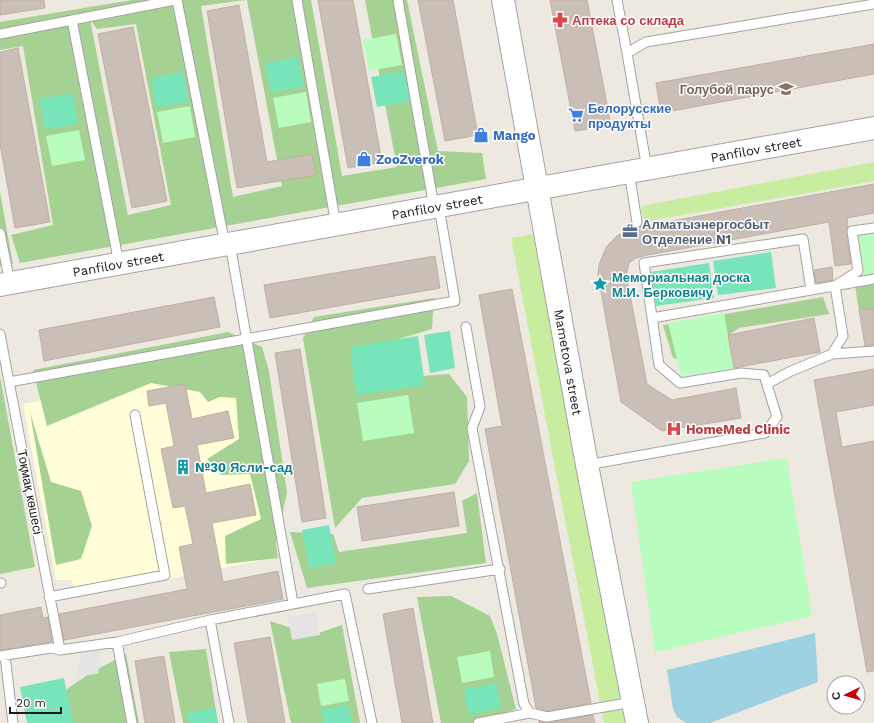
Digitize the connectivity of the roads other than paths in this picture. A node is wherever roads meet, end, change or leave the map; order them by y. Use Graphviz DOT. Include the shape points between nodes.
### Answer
graph roads {
  1 [pos="176,0"];
  2 [pos="297,0"];
  3 [pos="398,0"];
  4 [pos="503,0"];
  5 [pos="617,0"];
  6 [pos="874,4"];
  7 [pos="72,20"];
  8 [pos="0,34"];
  9 [pos="627,53"];
  10 [pos="874,128"];
  11 [pos="638,171"];
  12 [pos="538,189"];
  13 [pos="437,207"];
  14 [pos="637,222"];
  15 [pos="336,225"];
  16 [pos="874,228"];
  17 [pos="0,233"];
  18 [pos="227,244"];
  19 [pos="119,264"];
  20 [pos="874,279"];
  21 [pos="5,284"];
  22 [pos="835,286"];
  23 [pos="811,290"];
  24 [pos="652,318"];
  25 [pos="466,327"];
  26 [pos="0,334"];
  27 [pos="246,339"];
  28 [pos="874,351"];
  29 [pos="832,354"];
  30 [pos="9,382"];
  31 [pos="766,384"];
  32 [pos="135,416"];
  33 [pos="587,465"];
  34 [pos="500,569"];
  35 [pos="368,589"];
  36 [pos="49,597"];
  37 [pos="293,603"];
  38 [pos="210,620"];
  39 [pos="117,642"];
  40 [pos="56,649"];
  41 [pos="2,656"];
  42 [pos="530,713"];
  43 [pos="635,713"];
  44 [pos="13,723"];
  45 [pos="132,723"];
  46 [pos="229,723"];
  47 [pos="372,723"];
  48 [pos="478,723"];
  1 -- 7 [label="lane"];
  1 -- 18 [label="lane"];
  2 -- 15 [label="lane"];
  3 -- 13 [label="lane"];
  4 -- 12 [label="street, Mametovа street"];
  5 -- 9 [label="lane"];
  6 -- 9 [label="lane" via="646,42"];
  7 -- 8 [label="lane"];
  7 -- 19 [label="lane"];
  9 -- 11 [label="lane"];
  10 -- 11 [label="street, Panfilov street"];
  11 -- 12 [label="street, Panfilov street"];
  11 -- 14 [label="lane"];
  12 -- 13 [label="street, Panfilov street"];
  12 -- 33 [label="street, Mametovа street"];
  13 -- 15 [label="street, Panfilov street"];
  13 -- 27 [label="lane" via="455,301"];
  15 -- 18 [label="street, Panfilov street"];
  16 -- 22 [label="lane" via="852,231 858,271"];
  17 -- 21 [label="lane"];
  18 -- 19 [label="street, Panfilov street"];
  18 -- 27 [label="lane"];
  19 -- 21 [label="street, Panfilov street"];
  20 -- 22 [label="lane"];
  22 -- 23 [label="lane"];
  22 -- 29 [label="lane" via="843,336"];
  23 -- 24 [label="lane"];
  23 -- 24 [label="lane" via="803,239 644,263"];
  24 -- 31 [label="lane" via="659,365 680,383 741,373 764,375"];
  25 -- 34 [label="lane" via="480,407 472,428"];
  26 -- 30 [label="lane, Тоқмақ көшесі"];
  27 -- 30 [label="lane"];
  27 -- 37 [label="lane"];
  28 -- 29 [label="lane"];
  29 -- 31 [label="lane"];
  30 -- 36 [label="lane, Тоқмақ көшесі"];
  31 -- 33 [label="lane" via="777,417 765,433"];
  32 -- 36 [label="lane" via="164,575"];
  33 -- 43 [label="street, Mametovа street"];
  34 -- 35 [label="lane"];
  34 -- 42 [label="lane" via="524,704"];
  36 -- 40 [label="lane, Тоқмақ көшесі"];
  37 -- 38 [label="lane"];
  37 -- 47 [label="lane" via="345,594"];
  38 -- 39 [label="lane"];
  38 -- 46 [label="lane"];
  39 -- 40 [label="lane"];
  39 -- 45 [label="lane"];
  40 -- 41 [label="lane"];
  41 -- 44 [label="lane"];
  42 -- 43 [label="lane" via="547,717"];
  42 -- 48 [label="lane"];
}
